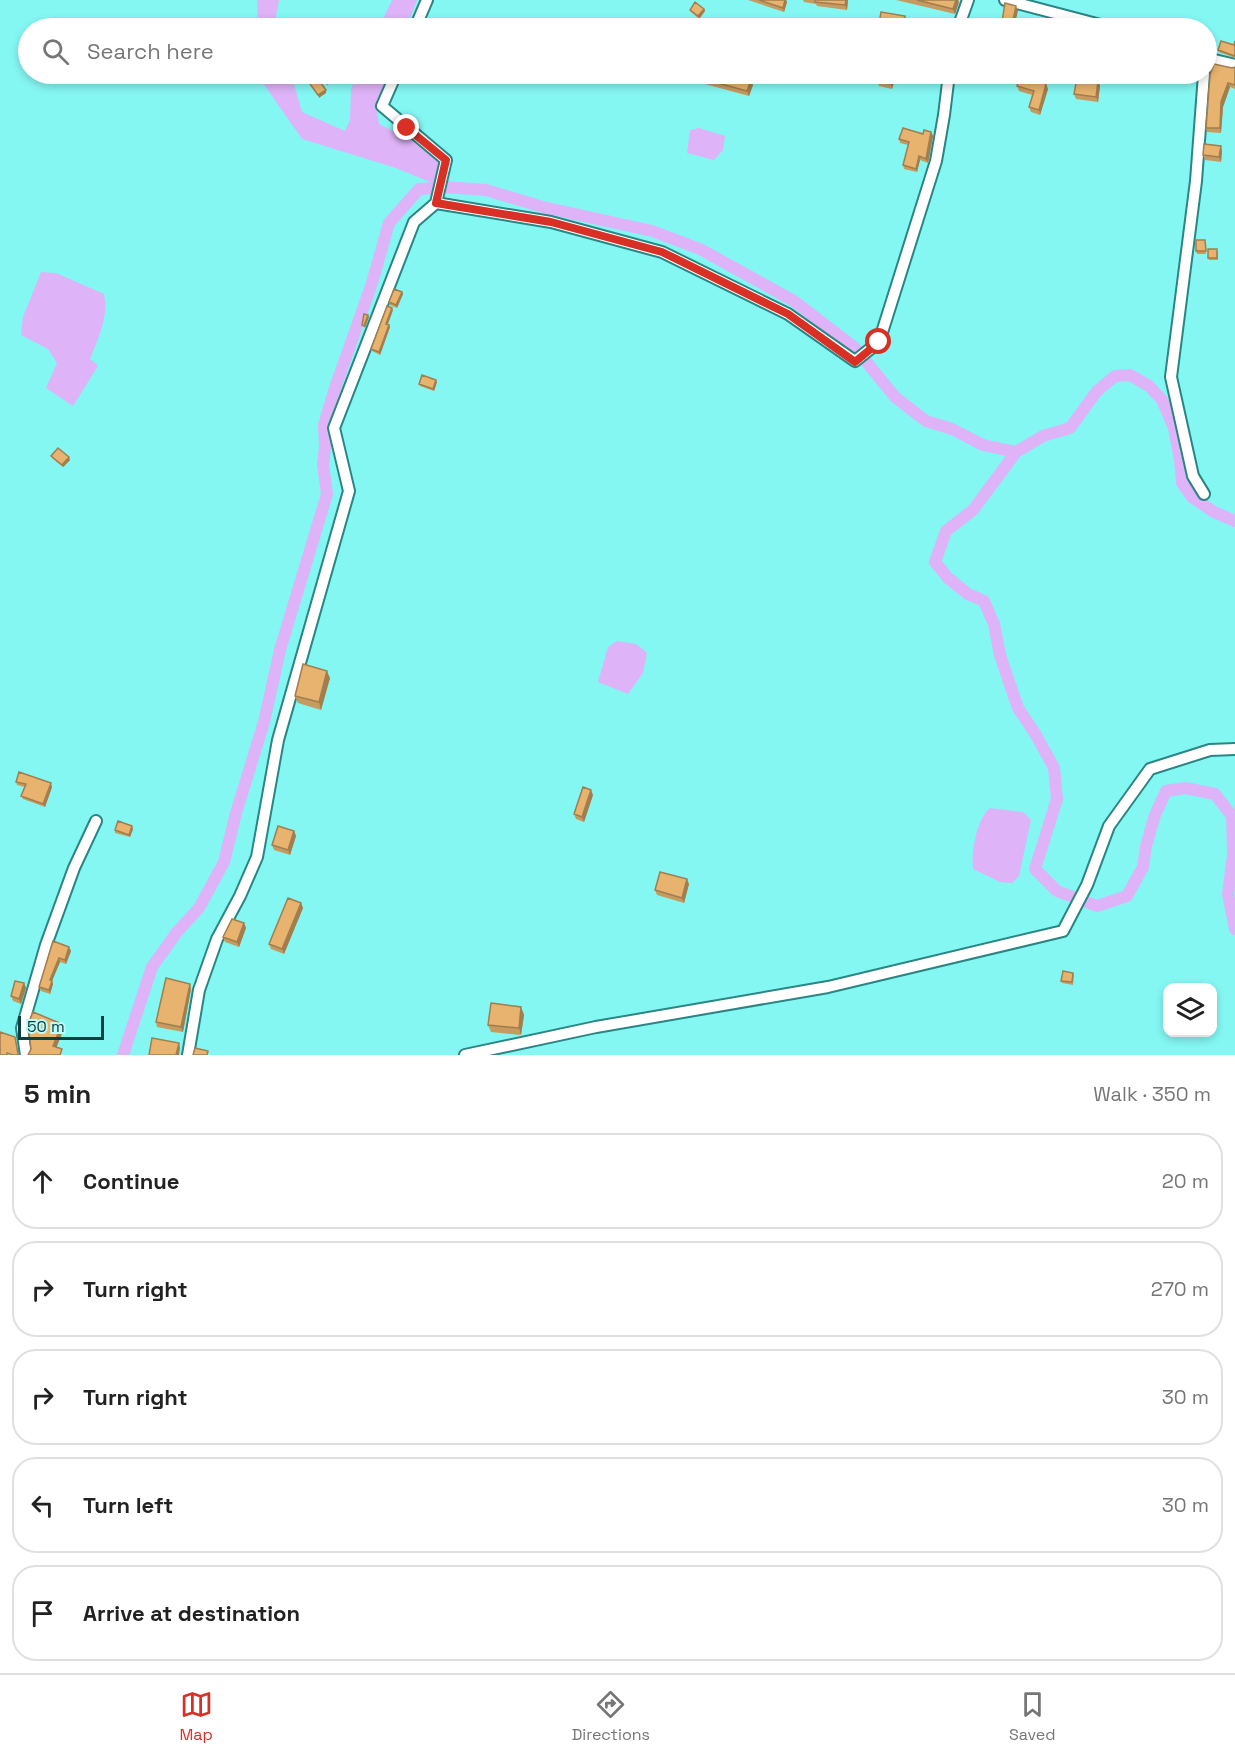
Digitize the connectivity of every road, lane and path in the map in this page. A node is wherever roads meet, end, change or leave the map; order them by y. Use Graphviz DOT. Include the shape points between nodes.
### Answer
graph roads {
  1 [pos="427,0"];
  2 [pos="968,0"];
  3 [pos="1005,0"];
  4 [pos="419,18"];
  5 [pos="962,18"];
  6 [pos="1074,18"];
  7 [pos="1217,61"];
  8 [pos="1235,65"];
  9 [pos="392,84"];
  10 [pos="948,84"];
  11 [pos="1203,84"];
  12 [pos="436,203"];
  13 [pos="1204,494"];
  14 [pos="1235,749"];
  15 [pos="96,821"];
  16 [pos="26,1055"];
  17 [pos="188,1055"];
  18 [pos="465,1055"];
  1 -- 4 [label="street"];
  2 -- 5 [label="street"];
  3 -- 6 [label="street"];
  7 -- 8 [label="street"];
  9 -- 12 [label="street" via="382,106 446,160"];
  10 -- 12 [label="street" via="936,161 879,342 855,362 788,314 662,252 551,222"];
  11 -- 13 [label="street" via="1196,181 1171,377 1193,476"];
  12 -- 17 [label="street" via="414,222 334,428 349,490 278,740 256,857 199,990"];
  14 -- 18 [label="street" via="1210,750 1150,769 1109,826 1087,885 1063,931 828,987 596,1027"];
  15 -- 16 [label="street" via="46,945 22,1029"];
}
